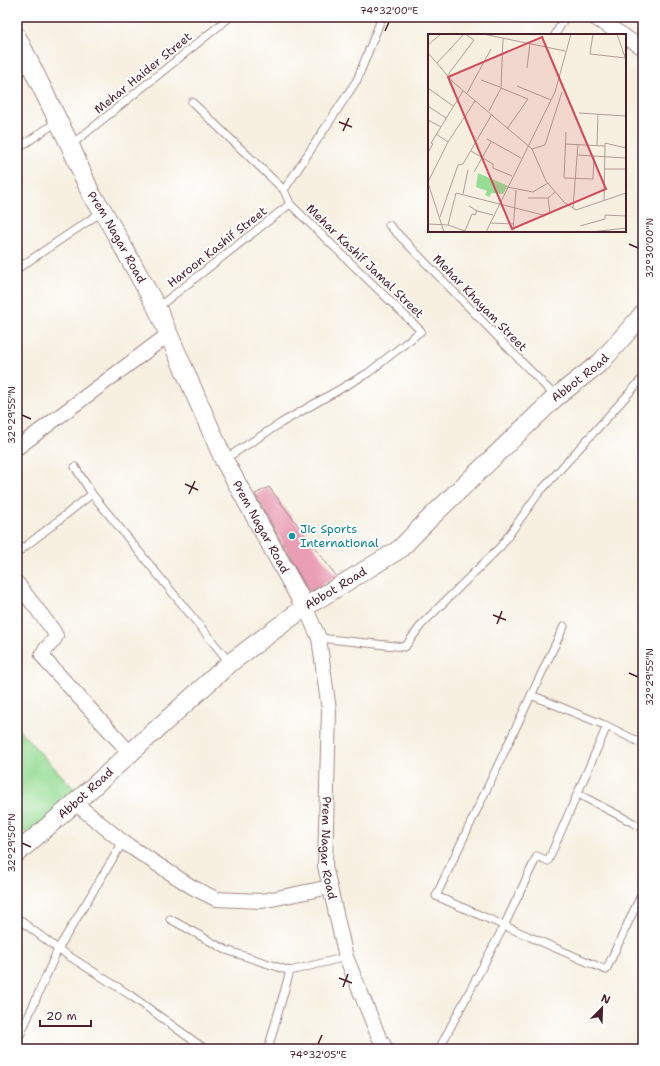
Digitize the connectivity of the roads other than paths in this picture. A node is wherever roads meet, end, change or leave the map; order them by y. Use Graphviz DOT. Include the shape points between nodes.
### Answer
graph roads {
  1 [pos="230,17"];
  2 [pos="382,17"];
  3 [pos="565,17"];
  4 [pos="593,17"];
  5 [pos="556,34"];
  6 [pos="621,34"];
  7 [pos="17,37"];
  8 [pos="626,37"];
  9 [pos="643,48"];
  10 [pos="192,102"];
  11 [pos="58,121"];
  12 [pos="70,145"];
  13 [pos="17,149"];
  14 [pos="284,190"];
  15 [pos="290,204"];
  16 [pos="103,211"];
  17 [pos="389,225"];
  18 [pos="17,269"];
  19 [pos="157,308"];
  20 [pos="643,314"];
  21 [pos="169,334"];
  22 [pos="641,380"];
  23 [pos="556,397"];
  24 [pos="17,448"];
  25 [pos="224,460"];
  26 [pos="75,467"];
  27 [pos="92,494"];
  28 [pos="17,553"];
  29 [pos="17,583"];
  30 [pos="305,607"];
  31 [pos="564,626"];
  32 [pos="319,638"];
  33 [pos="230,663"];
  34 [pos="531,694"];
  35 [pos="608,726"];
  36 [pos="643,744"];
  37 [pos="130,753"];
  38 [pos="578,794"];
  39 [pos="75,803"];
  40 [pos="643,828"];
  41 [pos="122,842"];
  42 [pos="17,852"];
  43 [pos="330,886"];
  44 [pos="643,892"];
  45 [pos="17,918"];
  46 [pos="170,919"];
  47 [pos="504,926"];
  48 [pos="58,949"];
  49 [pos="346,957"];
  50 [pos="290,971"];
  51 [pos="17,1040"];
  52 [pos="205,1049"];
  53 [pos="268,1049"];
  54 [pos="386,1049"];
  55 [pos="439,1049"];
  1 -- 12 [label="lane, Mehar Haider Street"];
  2 -- 14 [label="lane" via="357,80"];
  3 -- 5 [label="lane"];
  4 -- 6 [label="street"];
  7 -- 11 [label="street, Prem Nagar Road"];
  8 -- 9 [label="street"];
  10 -- 14 [label="lane, Mehar Kashif Jamal Street"];
  11 -- 12 [label="street, Prem Nagar Road"];
  11 -- 13 [label="lane"];
  12 -- 16 [label="street, Prem Nagar Road" via="92,194"];
  14 -- 15 [label="lane, Mehar Kashif Jamal Street"];
  15 -- 19 [label="lane, Haroon Kashif Street"];
  15 -- 25 [label="lane, Mehar Kashif Jamal Street" via="420,330 368,372"];
  16 -- 18 [label="lane"];
  16 -- 19 [label="street, Prem Nagar Road"];
  17 -- 23 [label="lane, Mehar Khayam Street"];
  19 -- 21 [label="street, Prem Nagar Road"];
  20 -- 23 [label="street, Abbot Road" via="601,362"];
  21 -- 24 [label="street"];
  21 -- 25 [label="street, Prem Nagar Road"];
  22 -- 32 [label="lane" via="538,494 501,546 422,624 405,647"];
  23 -- 30 [label="street, Abbot Road" via="400,549"];
  25 -- 30 [label="street, Prem Nagar Road"];
  26 -- 27 [label="lane"];
  27 -- 28 [label="lane"];
  27 -- 33 [label="lane"];
  29 -- 37 [label="street" via="54,630 54,641 42,654 47,662"];
  30 -- 32 [label="street, Prem Nagar Road"];
  30 -- 33 [label="street, Abbot Road"];
  31 -- 34 [label="lane"];
  32 -- 43 [label="street, Prem Nagar Road" via="329,710 325,866"];
  33 -- 37 [label="street, Abbot Road"];
  34 -- 35 [label="lane"];
  34 -- 47 [label="lane" via="436,896"];
  35 -- 36 [label="lane"];
  35 -- 38 [label="lane"];
  37 -- 39 [label="street, Abbot Road"];
  38 -- 40 [label="lane"];
  38 -- 47 [label="lane" via="548,861 537,856"];
  39 -- 41 [label="street"];
  39 -- 42 [label="street, Abbot Road"];
  41 -- 43 [label="street" via="192,887 216,899 262,901"];
  41 -- 48 [label="lane"];
  43 -- 49 [label="street, Prem Nagar Road"];
  44 -- 47 [label="lane" via="606,970"];
  45 -- 48 [label="lane"];
  46 -- 50 [label="lane" via="226,950"];
  47 -- 55 [label="lane"];
  48 -- 51 [label="lane"];
  48 -- 52 [label="lane" via="130,995"];
  49 -- 50 [label="lane"];
  49 -- 54 [label="street, Prem Nagar Road"];
  50 -- 53 [label="lane"];
}
